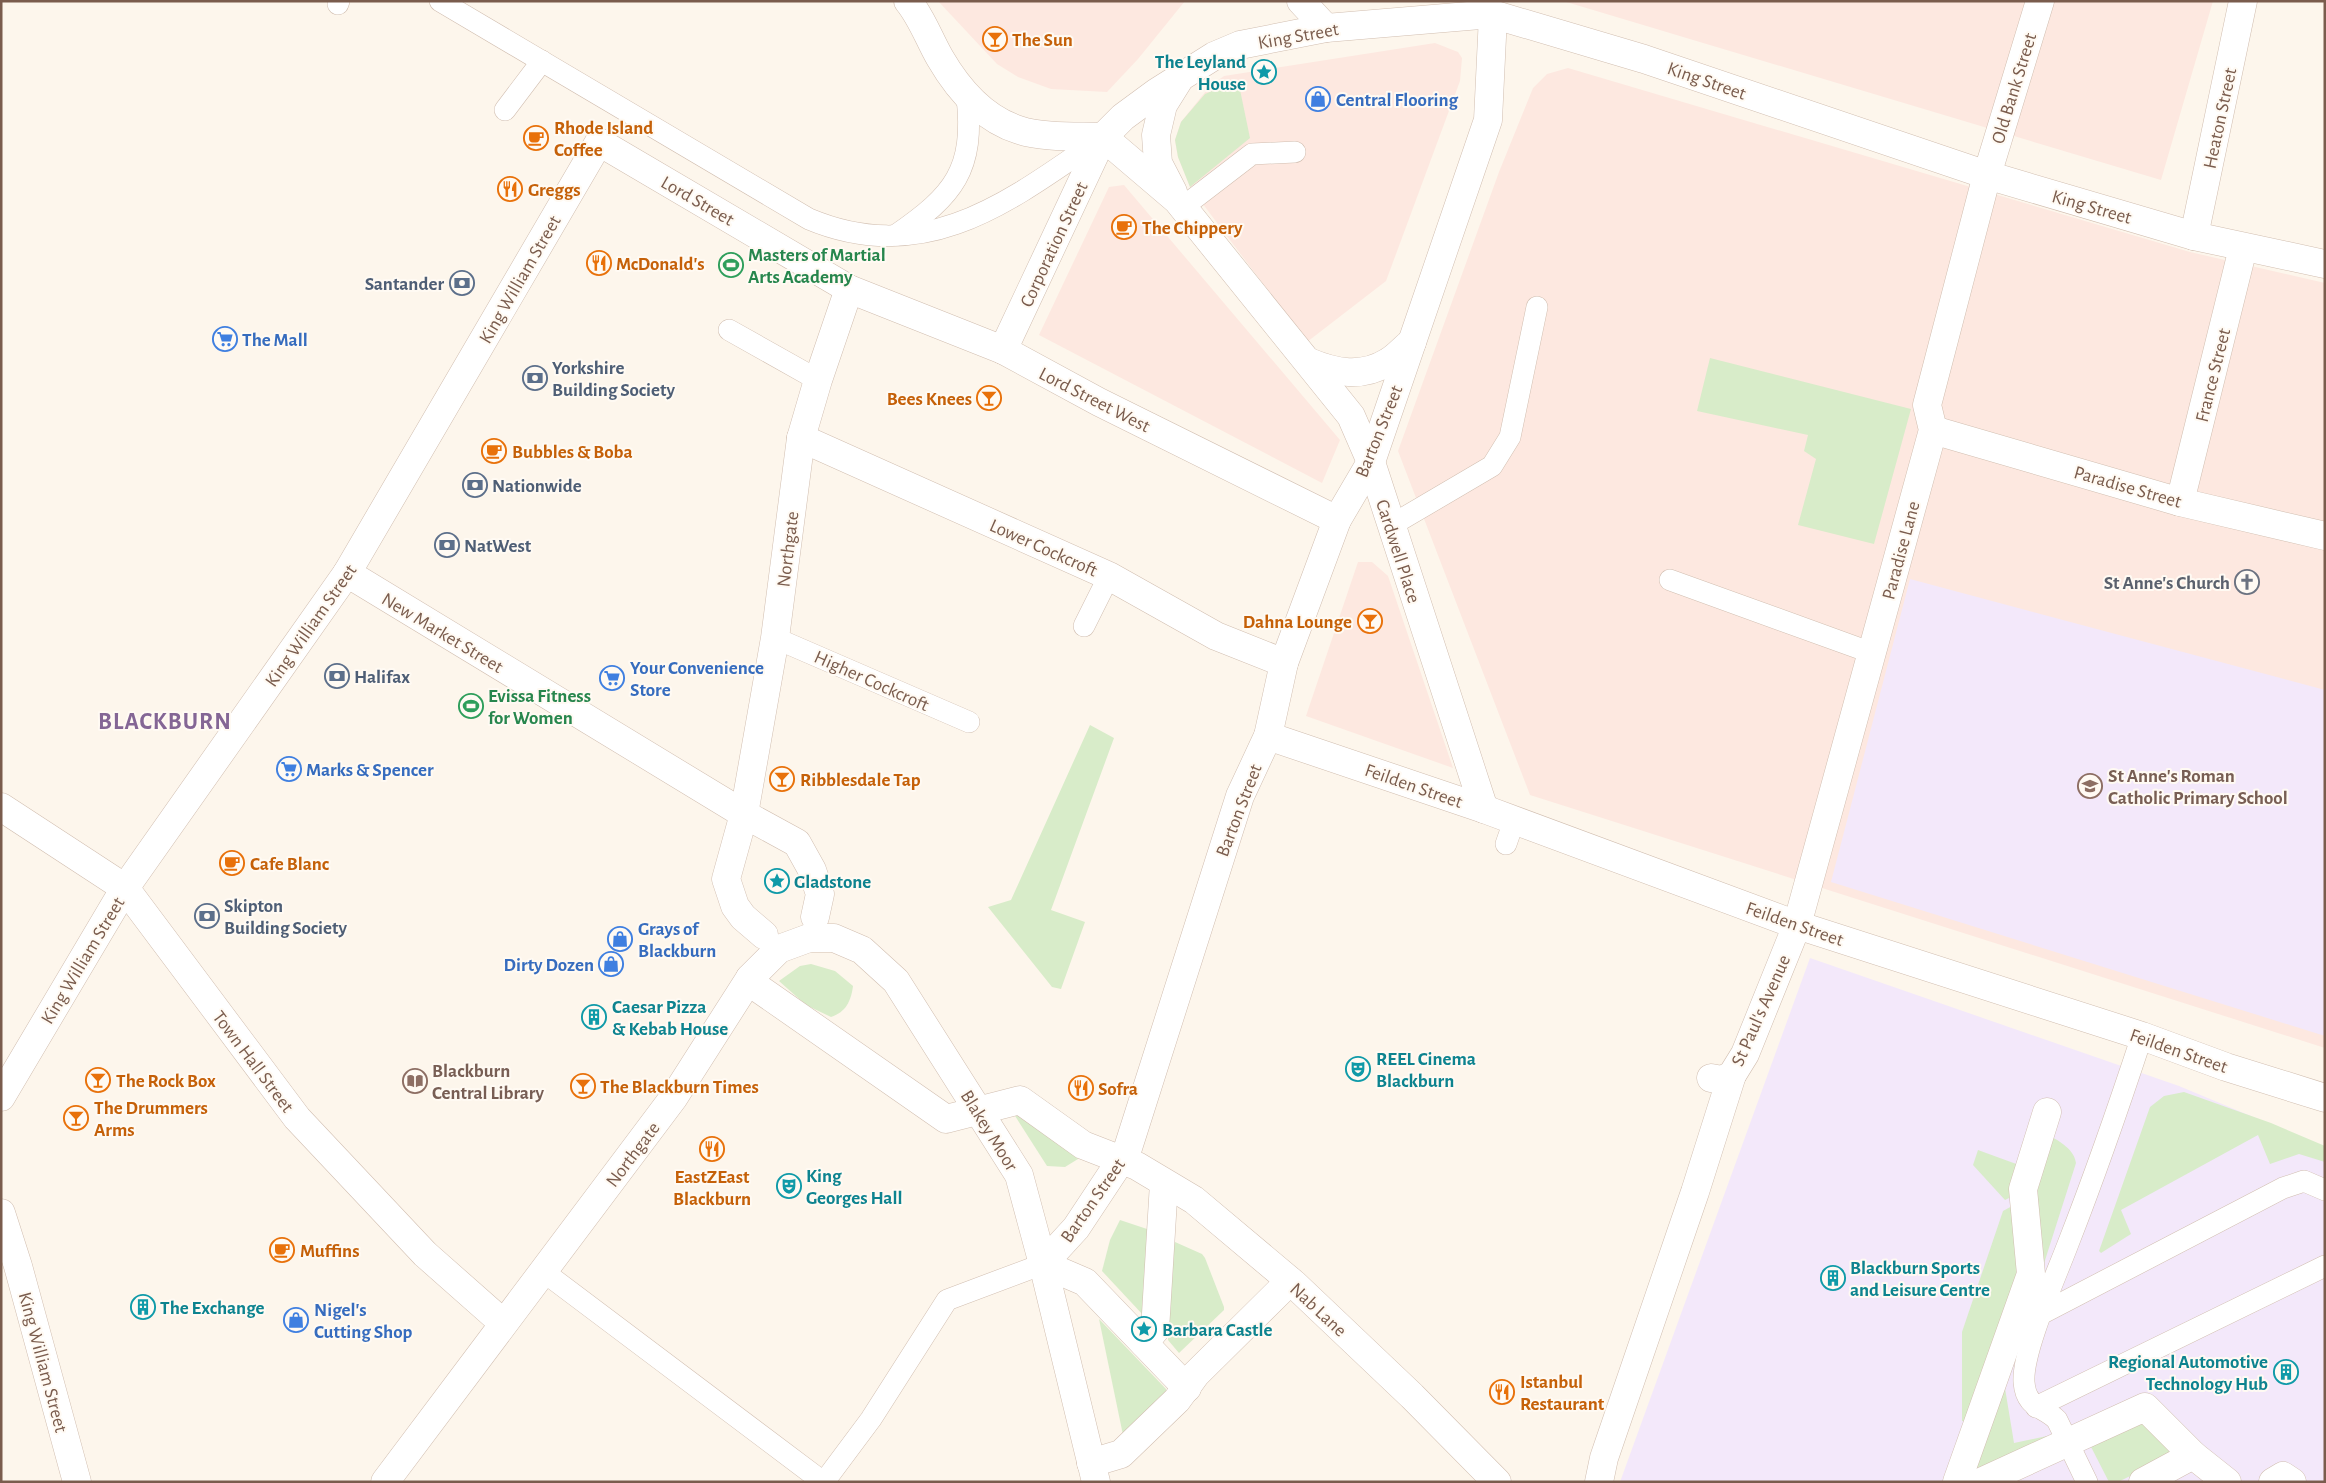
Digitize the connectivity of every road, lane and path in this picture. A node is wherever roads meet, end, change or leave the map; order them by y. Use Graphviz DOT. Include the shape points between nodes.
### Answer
graph roads {
  1 [pos="440,1"];
  2 [pos="908,1"];
  3 [pos="1301,1"];
  4 [pos="2040,1"];
  5 [pos="2243,1"];
  6 [pos="1493,16"];
  7 [pos="1326,28"];
  8 [pos="542,61"];
  9 [pos="1179,78"];
  10 [pos="967,97"];
  11 [pos="505,110"];
  12 [pos="1103,137"];
  13 [pos="599,142"];
  14 [pos="1295,152"];
  15 [pos="1987,175"];
  16 [pos="1180,203"];
  17 [pos="2194,236"];
  18 [pos="894,237"];
  19 [pos="2244,248"];
  20 [pos="2325,264"];
  21 [pos="849,289"];
  22 [pos="1538,307"];
  23 [pos="729,330"];
  24 [pos="1412,342"];
  25 [pos="1003,350"];
  26 [pos="1309,362"];
  27 [pos="818,380"];
  28 [pos="1933,430"];
  29 [pos="801,438"];
  30 [pos="1371,462"];
  31 [pos="2180,502"];
  32 [pos="1337,520"];
  33 [pos="1390,526"];
  34 [pos="2325,536"];
  35 [pos="347,573"];
  36 [pos="1108,576"];
  37 [pos="1670,580"];
  38 [pos="1084,626"];
  39 [pos="775,638"];
  40 [pos="1872,653"];
  41 [pos="1284,663"];
  42 [pos="969,722"];
  43 [pos="1268,736"];
  44 [pos="1,808"];
  45 [pos="1484,809"];
  46 [pos="744,814"];
  47 [pos="125,888"];
  48 [pos="1797,925"];
  49 [pos="812,928"];
  50 [pos="772,942"];
  51 [pos="750,978"];
  52 [pos="2142,1036"];
  53 [pos="1,1097"];
  54 [pos="2325,1098"];
  55 [pos="978,1109"];
  56 [pos="2047,1112"];
  57 [pos="1122,1160"];
  58 [pos="1164,1183"];
  59 [pos="2325,1190"];
  60 [pos="2,1217"];
  61 [pos="1043,1264"];
  62 [pos="2325,1266"];
  63 [pos="544,1272"];
  64 [pos="1290,1281"];
  65 [pos="2041,1314"];
  66 [pos="503,1323"];
  67 [pos="1144,1343"];
  68 [pos="1187,1388"];
  69 [pos="2036,1407"];
  70 [pos="2069,1442"];
  71 [pos="2194,1455"];
  72 [pos="1094,1472"];
  73 [pos="77,1482"];
  74 [pos="385,1482"];
  75 [pos="823,1482"];
  76 [pos="1497,1482"];
  77 [pos="1599,1482"];
  78 [pos="1957,1482"];
  79 [pos="1981,1482"];
  80 [pos="2087,1482"];
  81 [pos="2143,1482"];
  82 [pos="2227,1482"];
  83 [pos="2273,1482"];
  84 [pos="2292,1482"];
  1 -- 8 [label="lane"];
  2 -- 10 [label="street" via="916,10 940,58"];
  3 -- 7 [label="street"];
  4 -- 15 [label="street, Old Bank Street"];
  5 -- 17 [label="street, Heaton Street"];
  6 -- 7 [label="street, King Street"];
  6 -- 15 [label="street, King Street" via="1644,59"];
  6 -- 24 [label="street, Barton Street" via="1488,120"];
  7 -- 9 [label="street, King Street" via="1240,45 1214,56"];
  8 -- 11 [label="lane"];
  8 -- 18 [label="lane" via="809,219 836,230"];
  9 -- 12 [label="street, King Street" via="1123,118"];
  9 -- 16 [label="street, Cardwell Place" via="1163,105 1156,135 1158,163"];
  10 -- 12 [label="street" via="995,119 1020,131"];
  10 -- 18 [label="lane" via="969,140 966,159 956,182 939,202"];
  12 -- 16 [label="street, Cardwell Place"];
  12 -- 18 [label="lane" via="1040,180 983,213 924,234"];
  12 -- 25 [label="street, Corporation Street"];
  13 -- 21 [label="street, Lord Street"];
  13 -- 35 [label="street, King William Street"];
  14 -- 16 [label="lane" via="1252,154"];
  15 -- 17 [label="street, King Street"];
  15 -- 28 [label="street, Paradise Lane" via="1927,405"];
  16 -- 26 [label="street, Cardwell Place"];
  17 -- 19 [label="street, King Street"];
  19 -- 20 [label="street, King Street"];
  19 -- 31 [label="street, France Street"];
  21 -- 25 [label="street, Lord Street West"];
  21 -- 27 [label="street, Northgate"];
  22 -- 33 [label="lane" via="1510,437 1492,466"];
  23 -- 27 [label="lane"];
  24 -- 26 [label="street, Barton Street" via="1387,363 1360,373 1330,371"];
  24 -- 30 [label="street, Barton Street"];
  25 -- 32 [label="street, Lord Street West" via="1099,402"];
  26 -- 30 [label="street, Cardwell Place" via="1351,416"];
  27 -- 29 [label="street, Northgate"];
  28 -- 31 [label="street, Paradise Street"];
  28 -- 40 [label="street, Paradise Lane"];
  29 -- 36 [label="street, Lower Cockcroft"];
  29 -- 39 [label="street, Northgate"];
  30 -- 32 [label="street, Barton Street"];
  30 -- 33 [label="street, Cardwell Place"];
  31 -- 34 [label="street, Paradise Street"];
  32 -- 41 [label="street, Barton Street"];
  33 -- 45 [label="street, Cardwell Place"];
  35 -- 46 [label="street, New Market Street"];
  35 -- 47 [label="street, King William Street"];
  36 -- 38 [label="lane"];
  36 -- 41 [label="street, Lower Cockcroft" via="1216,636"];
  37 -- 40 [label="lane"];
  39 -- 42 [label="lane, Higher Cockcroft"];
  39 -- 46 [label="street, Northgate"];
  40 -- 48 [label="street, Paradise Lane"];
  41 -- 43 [label="street, Barton Street"];
  43 -- 45 [label="street, Feilden Street"];
  43 -- 57 [label="street, Barton Street" via="1240,796"];
  44 -- 47 [label="street, Town Hall Street"];
  45 -- 48 [label="street, Feilden Street" via="1510,833"];
  46 -- 49 [label="street" via="797,843 812,870 820,894"];
  46 -- 50 [label="street, Northgate" via="726,879 735,906"];
  47 -- 53 [label="street, King William Street"];
  47 -- 66 [label="street, Town Hall Street" via="297,1118 425,1254"];
  48 -- 52 [label="street, Feilden Street"];
  48 -- 77 [label="street, St Paul's Avenue" via="1745,1054 1722,1077 1664,1282 1604,1458"];
  49 -- 50 [label="street, Blakey Moor"];
  49 -- 55 [label="street, Blakey Moor" via="862,950 896,981"];
  50 -- 51 [label="street, Northgate"];
  51 -- 55 [label="street, Nab Lane" via="755,986 946,1119"];
  51 -- 63 [label="street, Northgate" via="674,1097"];
  52 -- 54 [label="street, Feilden Street"];
  52 -- 65 [label="lane" via="2110,1134"];
  55 -- 57 [label="street, Nab Lane" via="1020,1100 1083,1145"];
  55 -- 61 [label="street, Blakey Moor" via="1019,1175"];
  56 -- 78 [label="street" via="2023,1189 2031,1274"];
  57 -- 58 [label="street, Nab Lane"];
  57 -- 61 [label="street, Barton Street" via="1076,1228"];
  58 -- 64 [label="street, Nab Lane" via="1194,1200"];
  58 -- 67 [label="street" via="1156,1330"];
  59 -- 65 [label="lane" via="2304,1182 2283,1188"];
  60 -- 73 [label="street, King William Street"];
  61 -- 67 [label="street" via="1085,1282"];
  61 -- 72 [label="street, Blakey Moor"];
  61 -- 75 [label="lane" via="947,1300 871,1419"];
  62 -- 69 [label="lane"];
  63 -- 66 [label="street, Northgate"];
  63 -- 75 [label="lane"];
  64 -- 68 [label="street" via="1196,1374"];
  64 -- 76 [label="street, Nab Lane"];
  65 -- 69 [label="lane" via="2028,1354 2024,1381 2026,1394"];
  66 -- 74 [label="street, Northgate"];
  67 -- 68 [label="street"];
  68 -- 72 [label="street" via="1121,1454"];
  69 -- 70 [label="lane" via="2051,1413"];
  70 -- 71 [label="street" via="2145,1407"];
  70 -- 79 [label="street"];
  70 -- 80 [label="lane"];
  71 -- 81 [label="street"];
  71 -- 82 [label="street"];
  83 -- 84 [label="street" via="2283,1476"];
}
